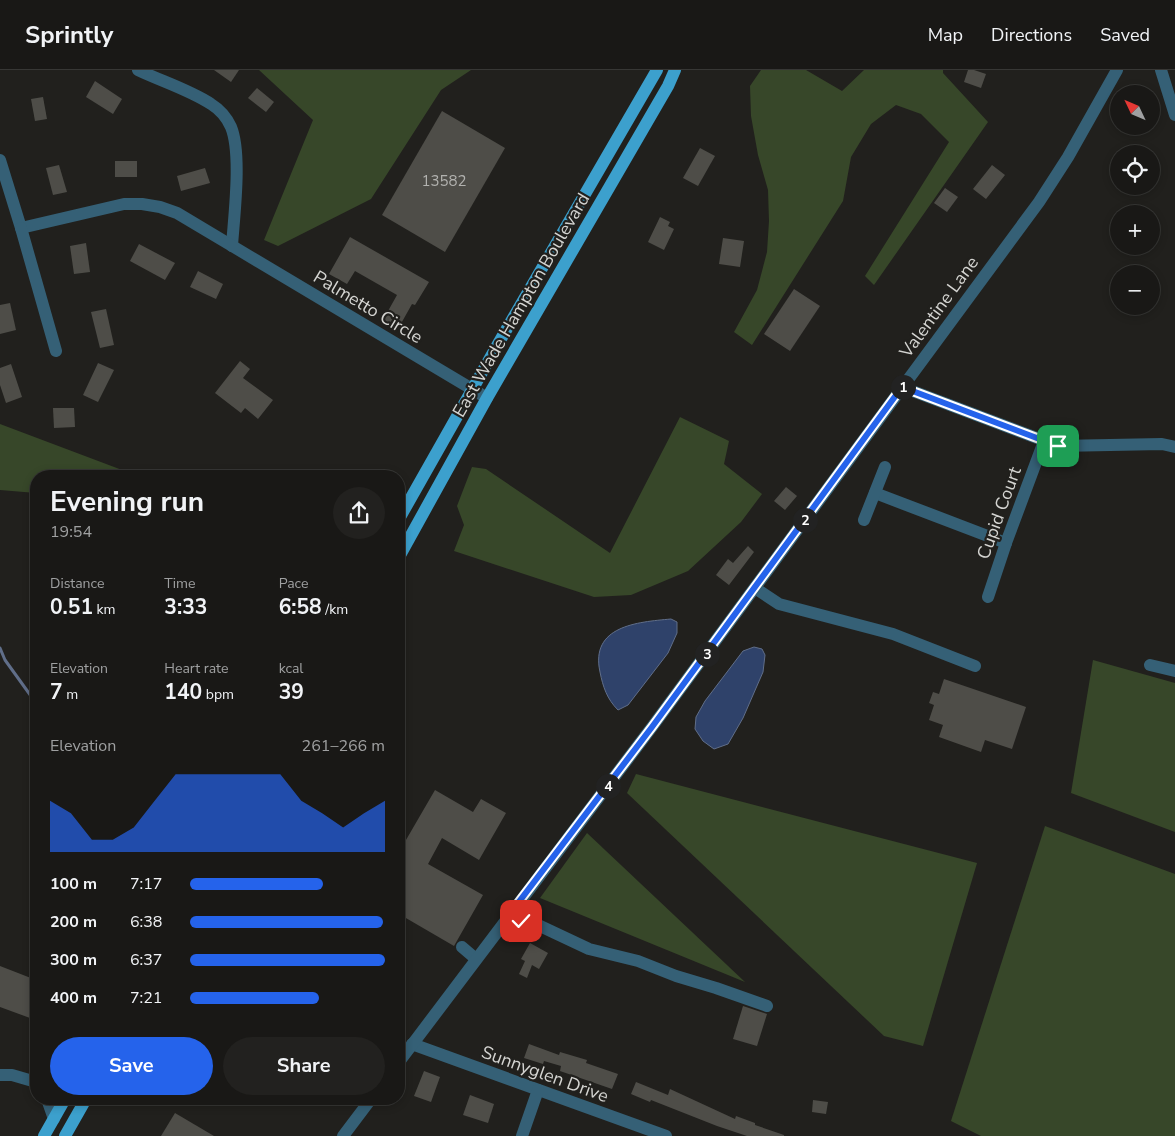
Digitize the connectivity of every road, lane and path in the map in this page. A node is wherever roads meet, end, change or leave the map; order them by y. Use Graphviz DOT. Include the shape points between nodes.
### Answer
graph roads {
  1 [pos="138,70"];
  2 [pos="657,70"];
  3 [pos="675,70"];
  4 [pos="1117,70"];
  5 [pos="1161,70"];
  6 [pos="1175,115"];
  7 [pos="609,151"];
  8 [pos="0,160"];
  9 [pos="625,161"];
  10 [pos="21,228"];
  11 [pos="232,246"];
  12 [pos="540,271"];
  13 [pos="555,280"];
  14 [pos="498,344"];
  15 [pos="56,352"];
  16 [pos="513,352"];
  17 [pos="902,387"];
  18 [pos="472,390"];
  19 [pos="487,398"];
  20 [pos="1044,441"];
  21 [pos="1175,447"];
  22 [pos="885,467"];
  23 [pos="875,493"];
  24 [pos="405,508"];
  25 [pos="864,520"];
  26 [pos="1006,543"];
  27 [pos="405,546"];
  28 [pos="755,588"];
  29 [pos="988,597"];
  30 [pos="1150,665"];
  31 [pos="975,666"];
  32 [pos="1175,670"];
  33 [pos="509,915"];
  34 [pos="462,947"];
  35 [pos="476,958"];
  36 [pos="766,1006"];
  37 [pos="412,1044"];
  38 [pos="405,1054"];
  39 [pos="0,1075"];
  40 [pos="30,1082"];
  41 [pos="538,1090"];
  42 [pos="49,1105"];
  43 [pos="62,1105"];
  44 [pos="83,1105"];
  45 [pos="366,1105"];
  46 [pos="54,1119"];
  47 [pos="44,1136"];
  48 [pos="65,1136"];
  49 [pos="343,1136"];
  50 [pos="522,1136"];
  51 [pos="666,1136"];
  1 -- 11 [label="street" via="213,105 231,128 236,175"];
  2 -- 7 [label="main road, East Wade Hampton Boulevard"];
  3 -- 9 [label="main road, East Wade Hampton Boulevard"];
  4 -- 17 [label="street, Valentine Lane" via="1039,202"];
  5 -- 6 [label="street"];
  7 -- 9 [label="main road"];
  7 -- 12 [label="main road, East Wade Hampton Boulevard"];
  8 -- 10 [label="street"];
  9 -- 13 [label="main road, East Wade Hampton Boulevard"];
  10 -- 11 [label="street, Palmetto Circle" via="124,204 142,204 177,213"];
  10 -- 15 [label="street"];
  11 -- 18 [label="street, Palmetto Circle"];
  12 -- 13 [label="main road"];
  12 -- 14 [label="main road, East Wade Hampton Boulevard"];
  13 -- 16 [label="main road, East Wade Hampton Boulevard"];
  14 -- 16 [label="main road"];
  14 -- 18 [label="main road, East Wade Hampton Boulevard"];
  16 -- 19 [label="main road, East Wade Hampton Boulevard"];
  17 -- 20 [label="street"];
  17 -- 28 [label="street, Valentine Lane"];
  18 -- 19 [label="street, Palmetto Circle"];
  18 -- 24 [label="main road, East Wade Hampton Boulevard"];
  19 -- 27 [label="main road, East Wade Hampton Boulevard"];
  20 -- 21 [label="street" via="1058,446 1162,444"];
  20 -- 26 [label="street, Cupid Court"];
  22 -- 23 [label="street"];
  23 -- 25 [label="street"];
  23 -- 26 [label="street"];
  26 -- 29 [label="street, Cupid Court"];
  28 -- 31 [label="street" via="778,604 893,634"];
  28 -- 33 [label="street, Valentine Lane"];
  30 -- 32 [label="street"];
  33 -- 35 [label="street, Valentine Lane"];
  33 -- 36 [label="street" via="589,949 638,961"];
  34 -- 35 [label="street"];
  35 -- 37 [label="street, Valentine Lane"];
  37 -- 38 [label="street, Valentine Lane"];
  37 -- 41 [label="street, Sunnyglen Drive"];
  39 -- 40 [label="street" via="18,1076"];
  41 -- 50 [label="street"];
  41 -- 51 [label="street, Sunnyglen Drive"];
  42 -- 46 [label="street"];
  43 -- 46 [label="main road"];
  44 -- 48 [label="main road"];
  45 -- 49 [label="street"];
  46 -- 47 [label="main road"];
}
